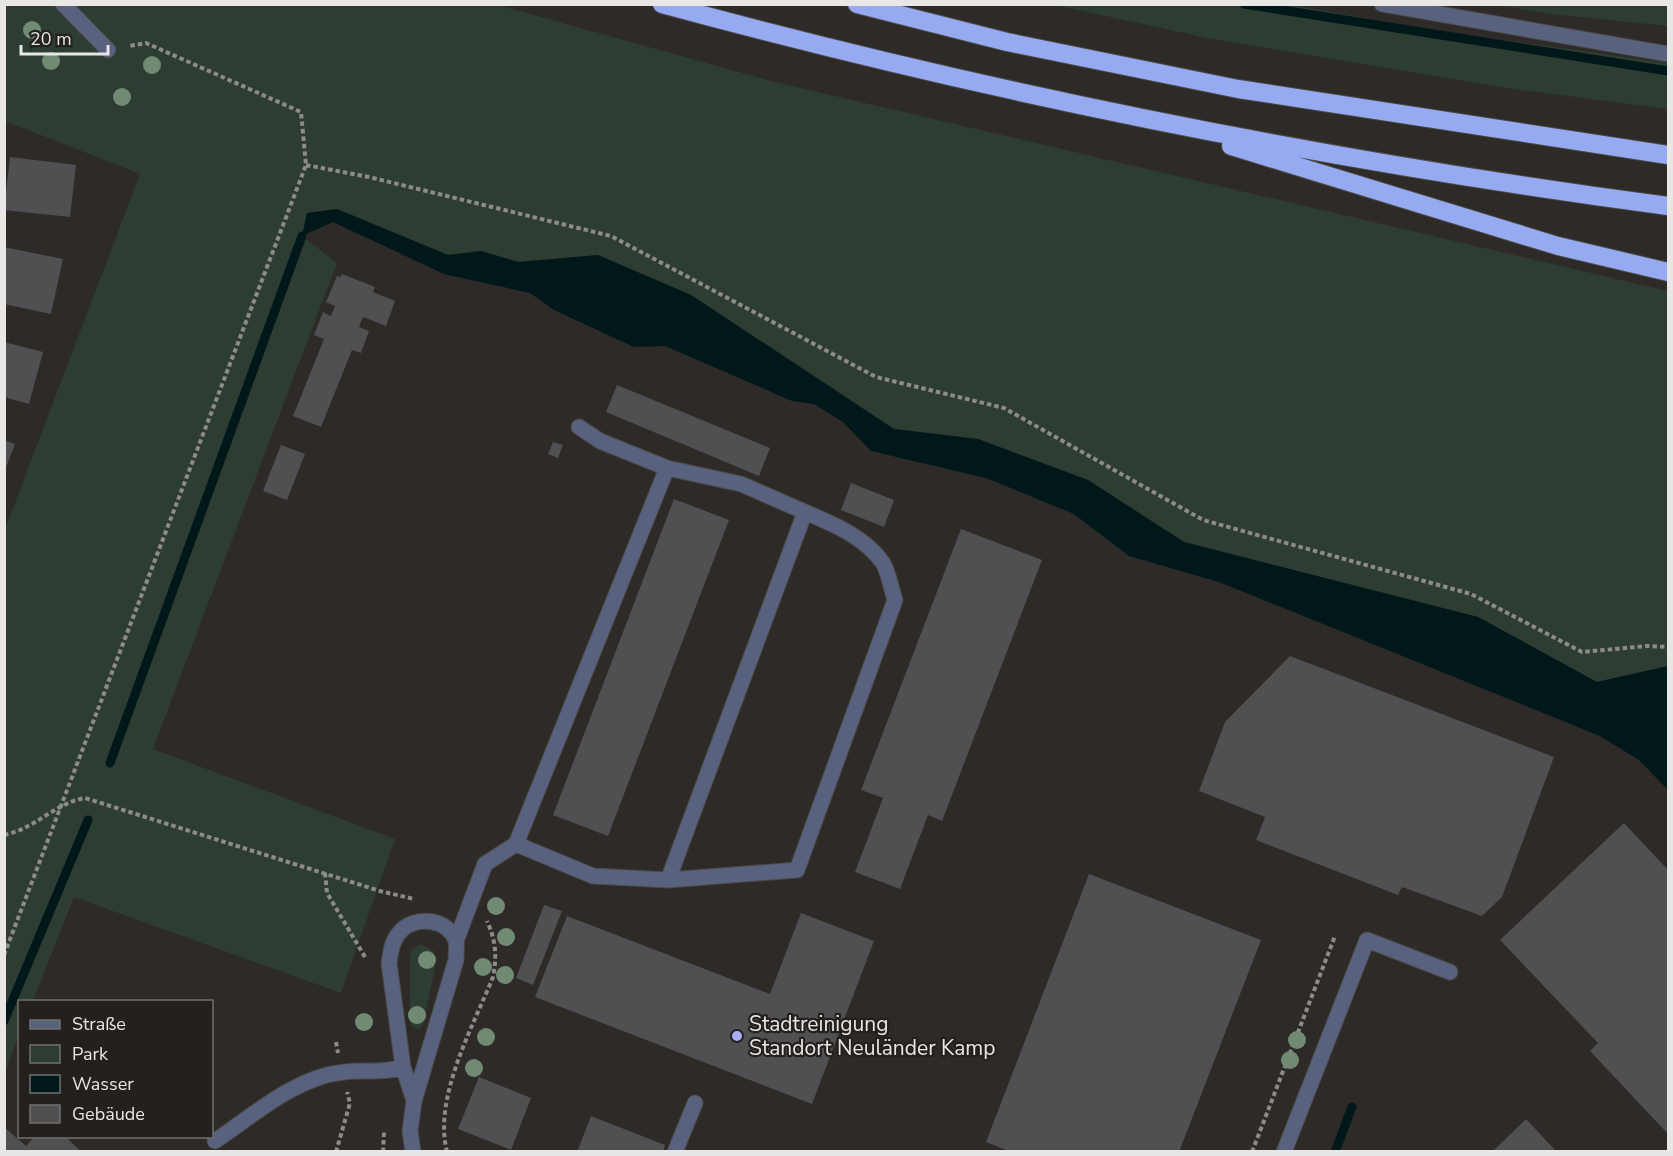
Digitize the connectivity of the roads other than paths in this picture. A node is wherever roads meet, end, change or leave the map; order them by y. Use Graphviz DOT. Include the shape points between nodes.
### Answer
graph roads {
  1 [pos="63,4"];
  2 [pos="662,4"];
  3 [pos="857,4"];
  4 [pos="1382,4"];
  5 [pos="108,50"];
  6 [pos="1668,54"];
  7 [pos="1152,122"];
  8 [pos="1668,155"];
  9 [pos="1668,206"];
  10 [pos="1668,272"];
  11 [pos="579,427"];
  12 [pos="668,468"];
  13 [pos="805,512"];
  14 [pos="516,844"];
  15 [pos="668,880"];
  16 [pos="456,941"];
  17 [pos="1450,972"];
  18 [pos="403,1067"];
  19 [pos="414,1101"];
  20 [pos="695,1103"];
  21 [pos="215,1141"];
  22 [pos="413,1152"];
  23 [pos="675,1152"];
  24 [pos="1284,1152"];
  1 -- 5 [label="street"];
  2 -- 7 [label="highway" via="998,89"];
  3 -- 8 [label="highway" via="1007,42 1238,89"];
  4 -- 6 [label="street"];
  7 -- 9 [label="highway" via="1354,159"];
  7 -- 10 [label="highway" via="1558,246"];
  11 -- 12 [label="street" via="600,441"];
  12 -- 13 [label="street" via="741,484"];
  12 -- 14 [label="street"];
  13 -- 15 [label="street"];
  13 -- 15 [label="street" via="861,540 884,564 895,600 797,870"];
  14 -- 15 [label="street" via="593,876"];
  14 -- 16 [label="street" via="486,864"];
  16 -- 18 [label="street" via="449,930 424,920 399,932 392,946 389,963"];
  16 -- 19 [label="street" via="448,996"];
  17 -- 24 [label="street" via="1367,940"];
  18 -- 19 [label="street"];
  18 -- 21 [label="street" via="384,1073 342,1071 292,1088"];
  19 -- 22 [label="street" via="410,1131"];
  20 -- 23 [label="street"];
}
